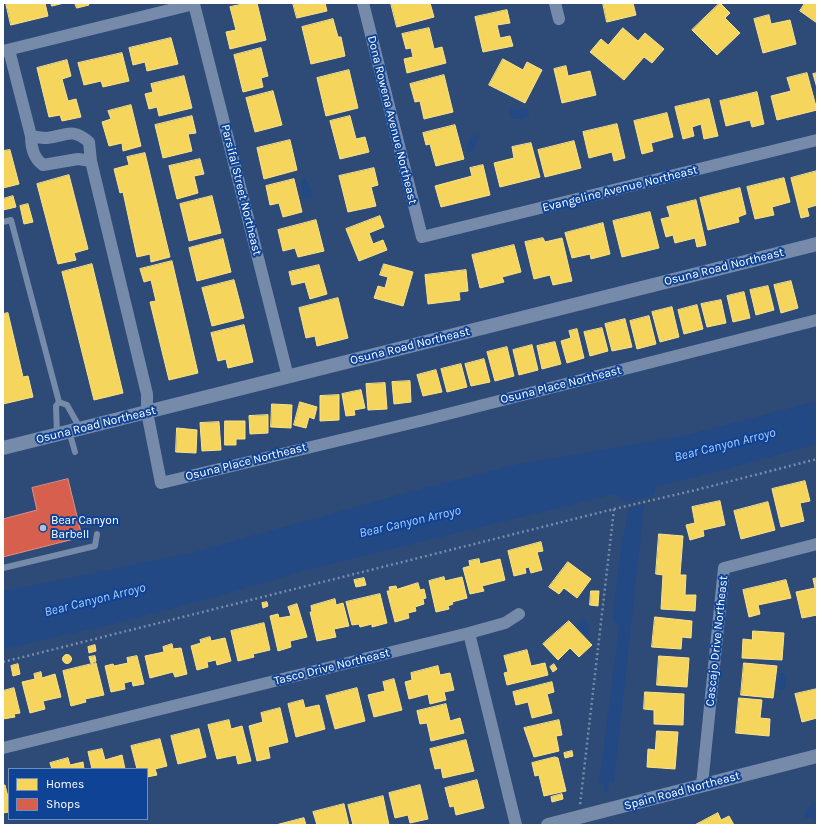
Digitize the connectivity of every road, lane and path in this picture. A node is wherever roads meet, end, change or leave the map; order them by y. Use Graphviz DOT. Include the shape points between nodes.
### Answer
graph roads {
  1 [pos="363,3"];
  2 [pos="555,3"];
  3 [pos="559,19"];
  4 [pos="6,50"];
  5 [pos="31,136"];
  6 [pos="817,140"];
  7 [pos="91,162"];
  8 [pos="3,222"];
  9 [pos="422,237"];
  10 [pos="817,244"];
  11 [pos="817,320"];
  12 [pos="288,377"];
  13 [pos="59,402"];
  14 [pos="147,412"];
  15 [pos="69,431"];
  16 [pos="3,448"];
  17 [pos="75,452"];
  18 [pos="817,459"];
  19 [pos="614,509"];
  20 [pos="97,534"];
  21 [pos="817,544"];
  22 [pos="3,568"];
  23 [pos="519,614"];
  24 [pos="469,633"];
  25 [pos="3,662"];
  26 [pos="3,748"];
  27 [pos="817,756"];
  28 [pos="702,785"];
  29 [pos="580,817"];
  30 [pos="516,825"];
  31 [pos="548,825"];
  1 -- 9 [label="street, Dona Rowena Avenue Northeast"];
  2 -- 3 [label="street"];
  4 -- 5 [label="street"];
  4 -- 12 [label="street, Parsifal Street Northeast" via="194,4"];
  5 -- 7 [label="street, Osuna Place Northeast" via="48,138 71,132 81,135 89,142"];
  5 -- 7 [label="street" via="36,161 43,164 78,158"];
  6 -- 9 [label="street, Evangeline Avenue Northeast"];
  7 -- 14 [label="street, Osuna Place Northeast" via="147,394"];
  8 -- 13 [label="lane" via="11,220"];
  10 -- 12 [label="street, Osuna Road Northeast"];
  11 -- 14 [label="street, Osuna Place Northeast" via="428,419 162,483"];
  12 -- 14 [label="street, Osuna Road Northeast"];
  13 -- 15 [label="lane" via="56,406"];
  13 -- 15 [label="lane" via="67,405"];
  14 -- 15 [label="street, Osuna Road Northeast"];
  15 -- 16 [label="street, Osuna Road Northeast"];
  15 -- 17 [label="lane"];
  18 -- 19 [label="path"];
  19 -- 25 [label="path"];
  19 -- 29 [label="path"];
  20 -- 22 [label="lane" via="95,546"];
  21 -- 28 [label="street, Cascajo Drive Northeast" via="724,568"];
  23 -- 24 [label="street, Tasco Drive Northeast" via="505,623"];
  24 -- 26 [label="street, Tasco Drive Northeast"];
  24 -- 30 [label="street"];
  27 -- 28 [label="street, Spain Road Northeast"];
  28 -- 29 [label="street, Spain Road Northeast"];
  29 -- 31 [label="street, Spain Road Northeast"];
}
